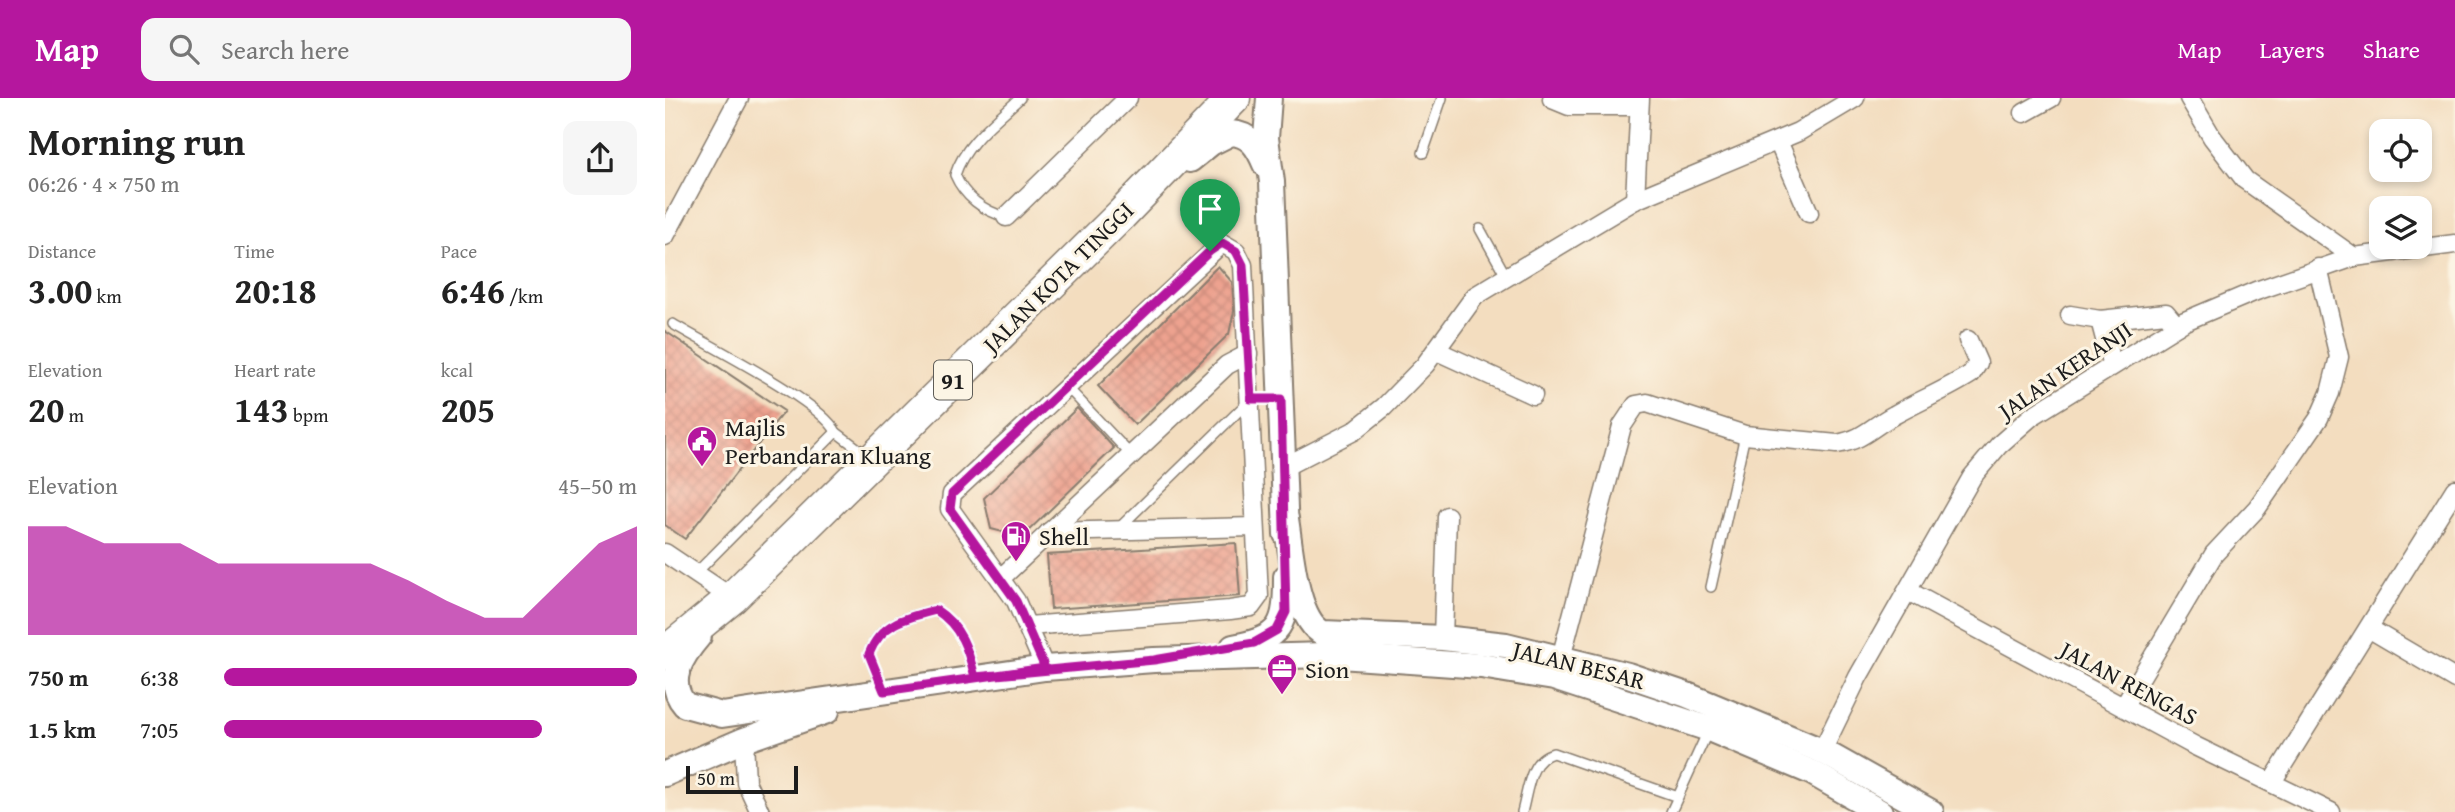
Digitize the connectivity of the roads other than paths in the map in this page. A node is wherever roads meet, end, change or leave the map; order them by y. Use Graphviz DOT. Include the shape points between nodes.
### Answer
graph roads {
  1 [pos="739,98"];
  2 [pos="1020,98"];
  3 [pos="1128,98"];
  4 [pos="1234,98"];
  5 [pos="1269,98"];
  6 [pos="1442,98"];
  7 [pos="1855,98"];
  8 [pos="2051,98"];
  9 [pos="2189,98"];
  10 [pos="1552,99"];
  11 [pos="1639,102"];
  12 [pos="2024,113"];
  13 [pos="1778,141"];
  14 [pos="1423,153"];
  15 [pos="1272,182"];
  16 [pos="1635,201"];
  17 [pos="1809,213"];
  18 [pos="1121,215"];
  19 [pos="1006,217"];
  20 [pos="668,224"];
  21 [pos="1480,229"];
  22 [pos="2455,244"];
  23 [pos="2354,257"];
  24 [pos="2318,268"];
  25 [pos="1506,276"];
  26 [pos="2070,315"];
  27 [pos="2100,320"];
  28 [pos="673,324"];
  29 [pos="2177,326"];
  30 [pos="1968,340"];
  31 [pos="1437,351"];
  32 [pos="1248,354"];
  33 [pos="2112,366"];
  34 [pos="1067,387"];
  35 [pos="1533,395"];
  36 [pos="1251,399"];
  37 [pos="1281,399"];
  38 [pos="837,432"];
  39 [pos="1745,435"];
  40 [pos="1131,455"];
  41 [pos="872,459"];
  42 [pos="1282,468"];
  43 [pos="2455,489"];
  44 [pos="1447,516"];
  45 [pos="1286,519"];
  46 [pos="1255,527"];
  47 [pos="1117,530"];
  48 [pos="1049,532"];
  49 [pos="665,553"];
  50 [pos="696,573"];
  51 [pos="1000,578"];
  52 [pos="1711,587"];
  53 [pos="1908,592"];
  54 [pos="732,598"];
  55 [pos="1028,626"];
  56 [pos="2370,629"];
  57 [pos="1443,638"];
  58 [pos="665,653"];
  59 [pos="1561,658"];
  60 [pos="1154,660"];
  61 [pos="1045,668"];
  62 [pos="975,677"];
  63 [pos="2455,679"];
  64 [pos="884,691"];
  65 [pos="2123,708"];
  66 [pos="1709,729"];
  67 [pos="744,740"];
  68 [pos="1822,751"];
  69 [pos="665,774"];
  70 [pos="2272,782"];
  71 [pos="1678,797"];
  72 [pos="760,812"];
  73 [pos="1522,812"];
  74 [pos="1671,812"];
  75 [pos="1880,812"];
  76 [pos="1931,812"];
  77 [pos="2330,812"];
  1 -- 20 [label="street"];
  2 -- 19 [label="lane" via="974,142 960,159 955,175 962,192"];
  3 -- 19 [label="street"];
  4 -- 18 [label="highway, JALAN KOTA TINGGI / 91"];
  5 -- 15 [label="main road, JALAN BESAR" via="1266,138"];
  6 -- 14 [label="lane"];
  7 -- 13 [label="street" via="1830,116"];
  8 -- 12 [label="street"];
  9 -- 23 [label="street" via="2211,137 2245,180"];
  10 -- 11 [label="street" via="1569,106"];
  11 -- 16 [label="street"];
  13 -- 16 [label="street"];
  13 -- 17 [label="street"];
  15 -- 18 [label="main road" via="1259,149 1249,138 1231,133 1211,143"];
  15 -- 37 [label="main road, JALAN BESAR"];
  16 -- 25 [label="street"];
  18 -- 41 [label="highway, JALAN KOTA TINGGI / 91"];
  21 -- 25 [label="lane"];
  22 -- 23 [label="street, JALAN KERANJI"];
  23 -- 24 [label="street, JALAN KERANJI"];
  24 -- 29 [label="street, JALAN KERANJI"];
  24 -- 65 [label="street" via="2339,357 2319,418 2257,508 2214,554"];
  25 -- 31 [label="street" via="1475,296"];
  26 -- 27 [label="street"];
  27 -- 29 [label="street" via="2166,313"];
  27 -- 33 [label="street"];
  28 -- 38 [label="lane" via="801,400"];
  29 -- 33 [label="street, JALAN KERANJI"];
  30 -- 39 [label="street" via="1978,363 1971,374 1890,417 1865,436 1837,444"];
  31 -- 35 [label="street"];
  31 -- 42 [label="street" via="1384,407 1354,431"];
  32 -- 34 [label="street" via="1243,265 1236,251 1222,243"];
  32 -- 36 [label="street"];
  32 -- 40 [label="street" via="1227,365"];
  33 -- 53 [label="street, JALAN KERANJI" via="2032,416 1999,445 1972,477"];
  34 -- 40 [label="lane"];
  34 -- 51 [label="street" via="952,494 950,509"];
  36 -- 37 [label="street"];
  36 -- 46 [label="street"];
  36 -- 47 [label="lane"];
  37 -- 42 [label="main road, JALAN BESAR"];
  38 -- 41 [label="lane"];
  38 -- 50 [label="lane"];
  39 -- 52 [label="lane"];
  39 -- 59 [label="street" via="1647,403 1636,405 1622,426"];
  40 -- 48 [label="street"];
  41 -- 54 [label="highway, JALAN KOTA TINGGI / 91"];
  42 -- 45 [label="main road, JALAN BESAR"];
  43 -- 56 [label="street"];
  44 -- 57 [label="street"];
  45 -- 57 [label="main road, JALAN BESAR" via="1302,606 1311,626 1340,635"];
  45 -- 60 [label="main road, JALAN BESAR" via="1286,612 1277,630 1254,643"];
  46 -- 47 [label="street"];
  46 -- 55 [label="street" via="1259,596 1251,607"];
  47 -- 48 [label="street"];
  48 -- 51 [label="street"];
  49 -- 50 [label="street"];
  50 -- 54 [label="street"];
  51 -- 55 [label="street"];
  53 -- 65 [label="street, JALAN RENGAS"];
  53 -- 68 [label="street, JALAN KERANJI" via="1858,677"];
  54 -- 58 [label="highway, JALAN KOTA TINGGI / 91"];
  54 -- 64 [label="main road, JALAN BESAR" via="674,670 673,687 685,705 713,713 742,714"];
  55 -- 61 [label="street"];
  56 -- 63 [label="street"];
  56 -- 70 [label="street"];
  57 -- 59 [label="main road, JALAN BESAR"];
  59 -- 68 [label="main road, JALAN BESAR" via="1687,695"];
  60 -- 61 [label="main road, JALAN BESAR"];
  60 -- 66 [label="main road, JALAN BESAR" via="1326,654 1481,666 1554,678"];
  61 -- 62 [label="main road, JALAN BESAR"];
  62 -- 64 [label="main road, JALAN BESAR"];
  62 -- 64 [label="lane" via="969,651 953,621 936,610 876,635 869,654"];
  64 -- 67 [label="main road, JALAN BESAR"];
  65 -- 70 [label="street, JALAN RENGAS"];
  66 -- 71 [label="lane"];
  66 -- 75 [label="main road, JALAN BESAR" via="1811,772"];
  67 -- 69 [label="main road, JALAN BESAR"];
  67 -- 72 [label="street" via="746,782"];
  68 -- 76 [label="main road, JALAN BESAR"];
  70 -- 77 [label="street, JALAN RENGAS"];
  71 -- 73 [label="lane" via="1553,753 1535,764"];
  71 -- 74 [label="lane"];
}
